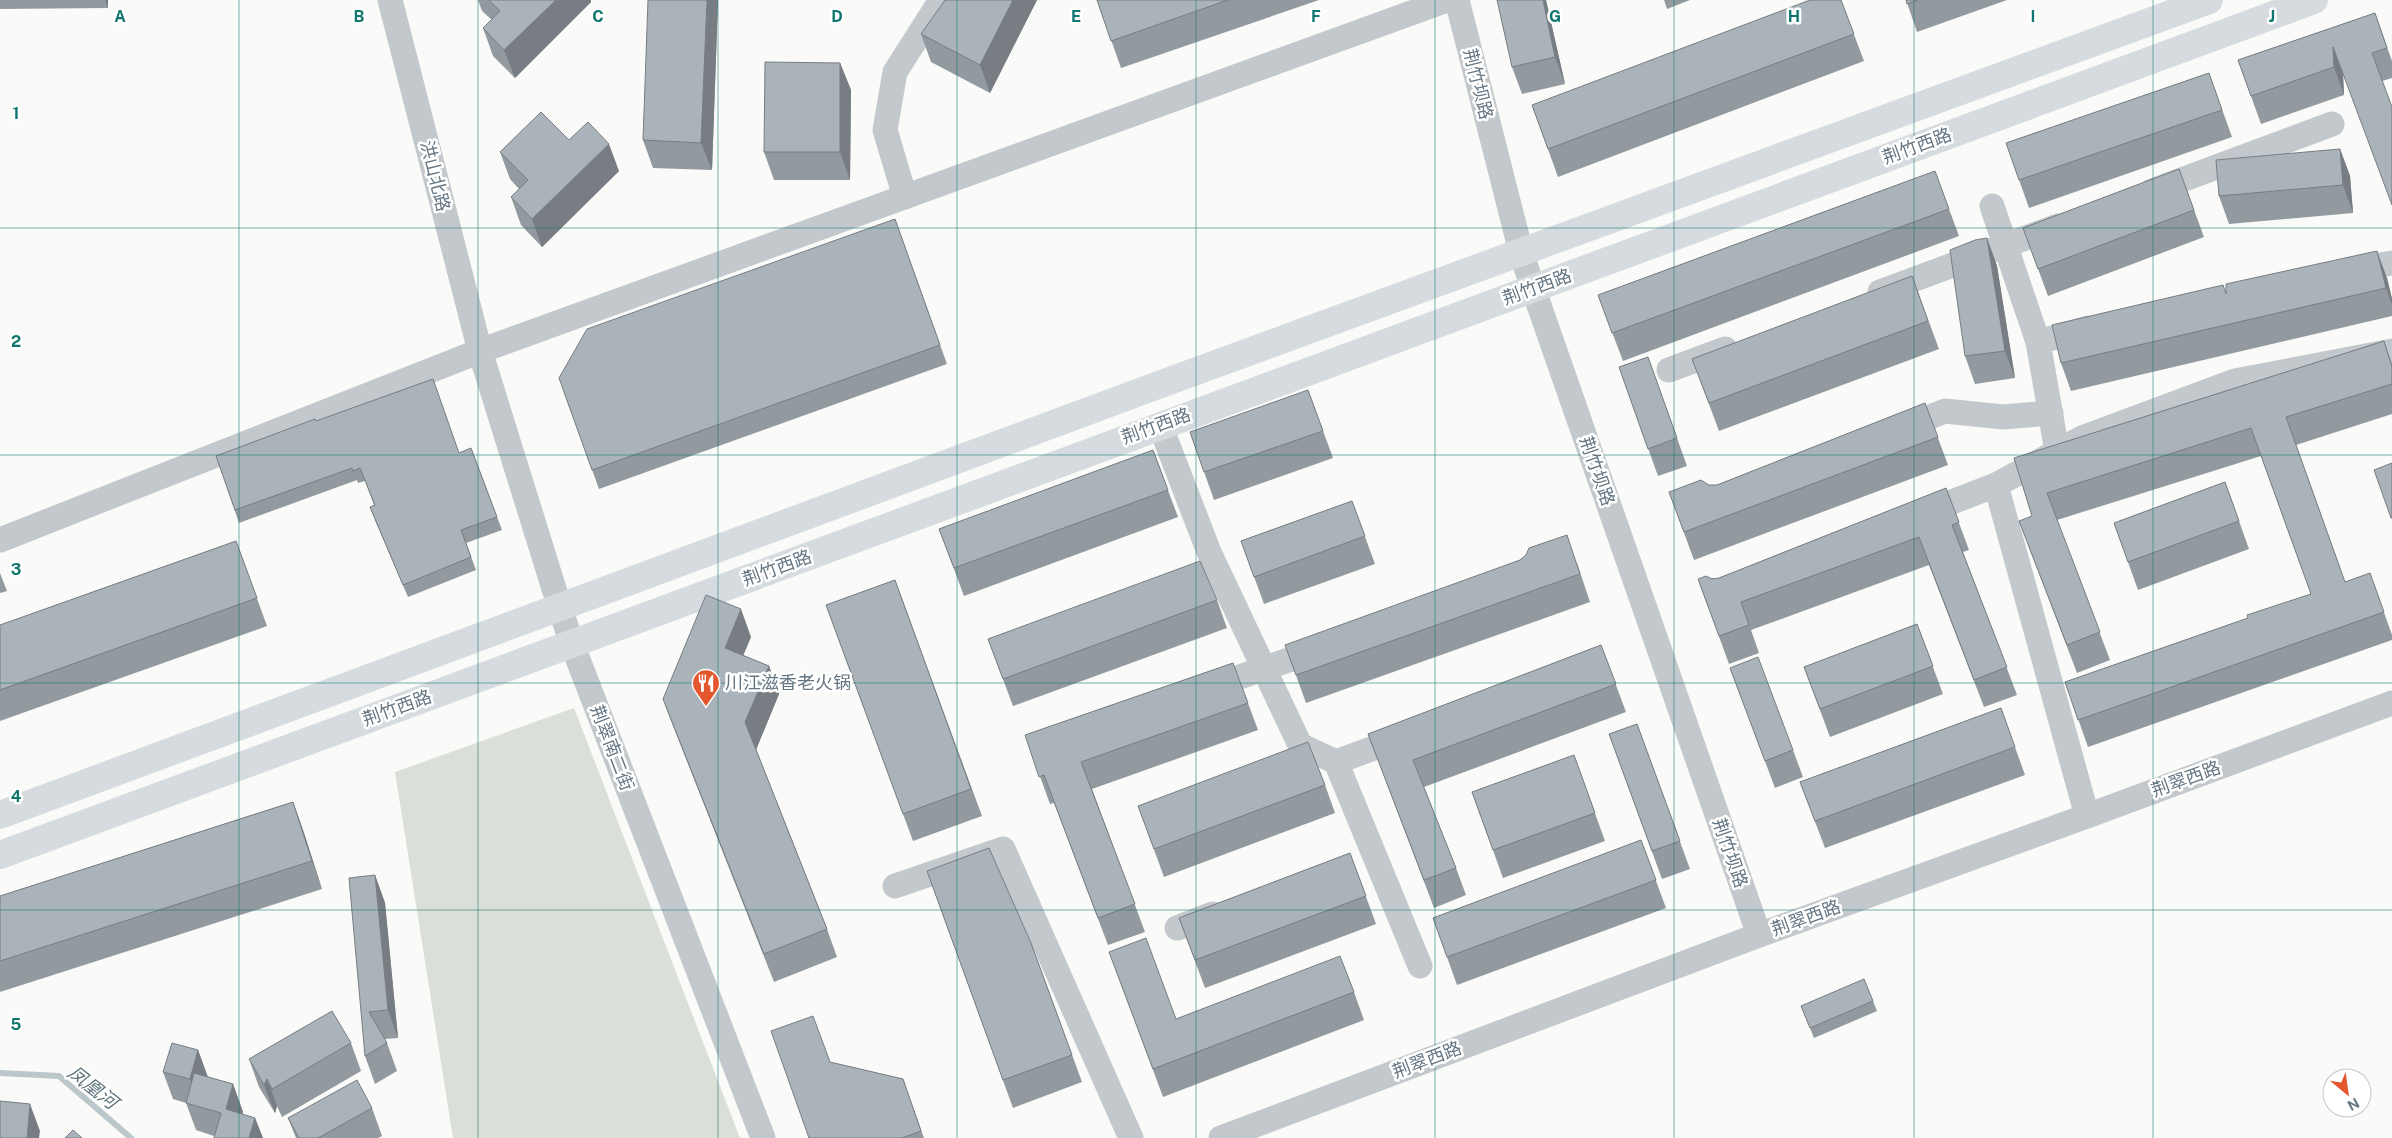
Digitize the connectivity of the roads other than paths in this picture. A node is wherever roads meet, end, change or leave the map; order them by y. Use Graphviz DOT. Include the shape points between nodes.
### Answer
graph roads {
  1 [pos="390,0"];
  2 [pos="941,0"];
  3 [pos="1447,0"];
  4 [pos="1457,0"];
  5 [pos="2314,0"];
  6 [pos="2196,2"];
  7 [pos="2332,124"];
  8 [pos="905,197"];
  9 [pos="2126,200"];
  10 [pos="1992,206"];
  11 [pos="2080,218"];
  12 [pos="2005,245"];
  13 [pos="1521,252"];
  14 [pos="2392,263"];
  15 [pos="2326,273"];
  16 [pos="1533,288"];
  17 [pos="1856,300"];
  18 [pos="2112,321"];
  19 [pos="1744,342"];
  20 [pos="2038,342"];
  21 [pos="480,351"];
  22 [pos="2392,351"];
  23 [pos="1669,370"];
  24 [pos="2050,413"];
  25 [pos="1160,425"];
  26 [pos="1883,436"];
  27 [pos="2057,451"];
  28 [pos="1996,485"];
  29 [pos="1896,524"];
  30 [pos="0,540"];
  31 [pos="560,608"];
  32 [pos="1348,638"];
  33 [pos="572,644"];
  34 [pos="1264,669"];
  35 [pos="1189,695"];
  36 [pos="2392,703"];
  37 [pos="1428,727"];
  38 [pos="1336,762"];
  39 [pos="0,815"];
  40 [pos="2087,816"];
  41 [pos="0,855"];
  42 [pos="895,886"];
  43 [pos="1230,908"];
  44 [pos="1177,928"];
  45 [pos="1759,935"];
  46 [pos="1420,966"];
  47 [pos="763,1138"];
  48 [pos="1131,1138"];
  49 [pos="1221,1138"];
  1 -- 21 [label="street, 洪山北路"];
  2 -- 8 [label="street" via="895,72 885,130"];
  3 -- 8 [label="street"];
  4 -- 13 [label="street, 荆竹坝路"];
  5 -- 16 [label="main road, 荆竹西路"];
  6 -- 13 [label="main road, 荆竹西路"];
  7 -- 9 [label="street"];
  8 -- 21 [label="street"];
  10 -- 12 [label="street"];
  11 -- 12 [label="street"];
  12 -- 17 [label="street"];
  12 -- 20 [label="street"];
  13 -- 16 [label="street, 荆竹坝路"];
  13 -- 31 [label="main road, 荆竹西路"];
  14 -- 15 [label="street"];
  16 -- 25 [label="main road, 荆竹西路"];
  16 -- 45 [label="street, 荆竹坝路"];
  18 -- 20 [label="street"];
  19 -- 23 [label="street"];
  20 -- 24 [label="street"];
  21 -- 30 [label="street"];
  21 -- 31 [label="street, 荆翠南二街"];
  22 -- 27 [label="street" via="2235,381 2082,438"];
  24 -- 26 [label="street" via="2004,417 1946,411"];
  24 -- 27 [label="street"];
  25 -- 33 [label="main road, 荆竹西路"];
  25 -- 34 [label="street" via="1209,552"];
  27 -- 28 [label="street"];
  28 -- 29 [label="street"];
  28 -- 40 [label="street"];
  31 -- 33 [label="street, 荆翠南二街"];
  31 -- 39 [label="main road, 荆竹西路"];
  32 -- 34 [label="street"];
  33 -- 41 [label="main road, 荆竹西路"];
  33 -- 47 [label="street, 荆翠南二街"];
  34 -- 35 [label="street"];
  34 -- 38 [label="street" via="1300,745"];
  36 -- 40 [label="street, 荆翠西路"];
  37 -- 38 [label="street"];
  38 -- 46 [label="street" via="1365,856"];
  40 -- 45 [label="street, 荆翠西路"];
  42 -- 48 [label="street" via="1003,849"];
  43 -- 44 [label="street"];
  45 -- 49 [label="street, 荆翠西路"];
}
